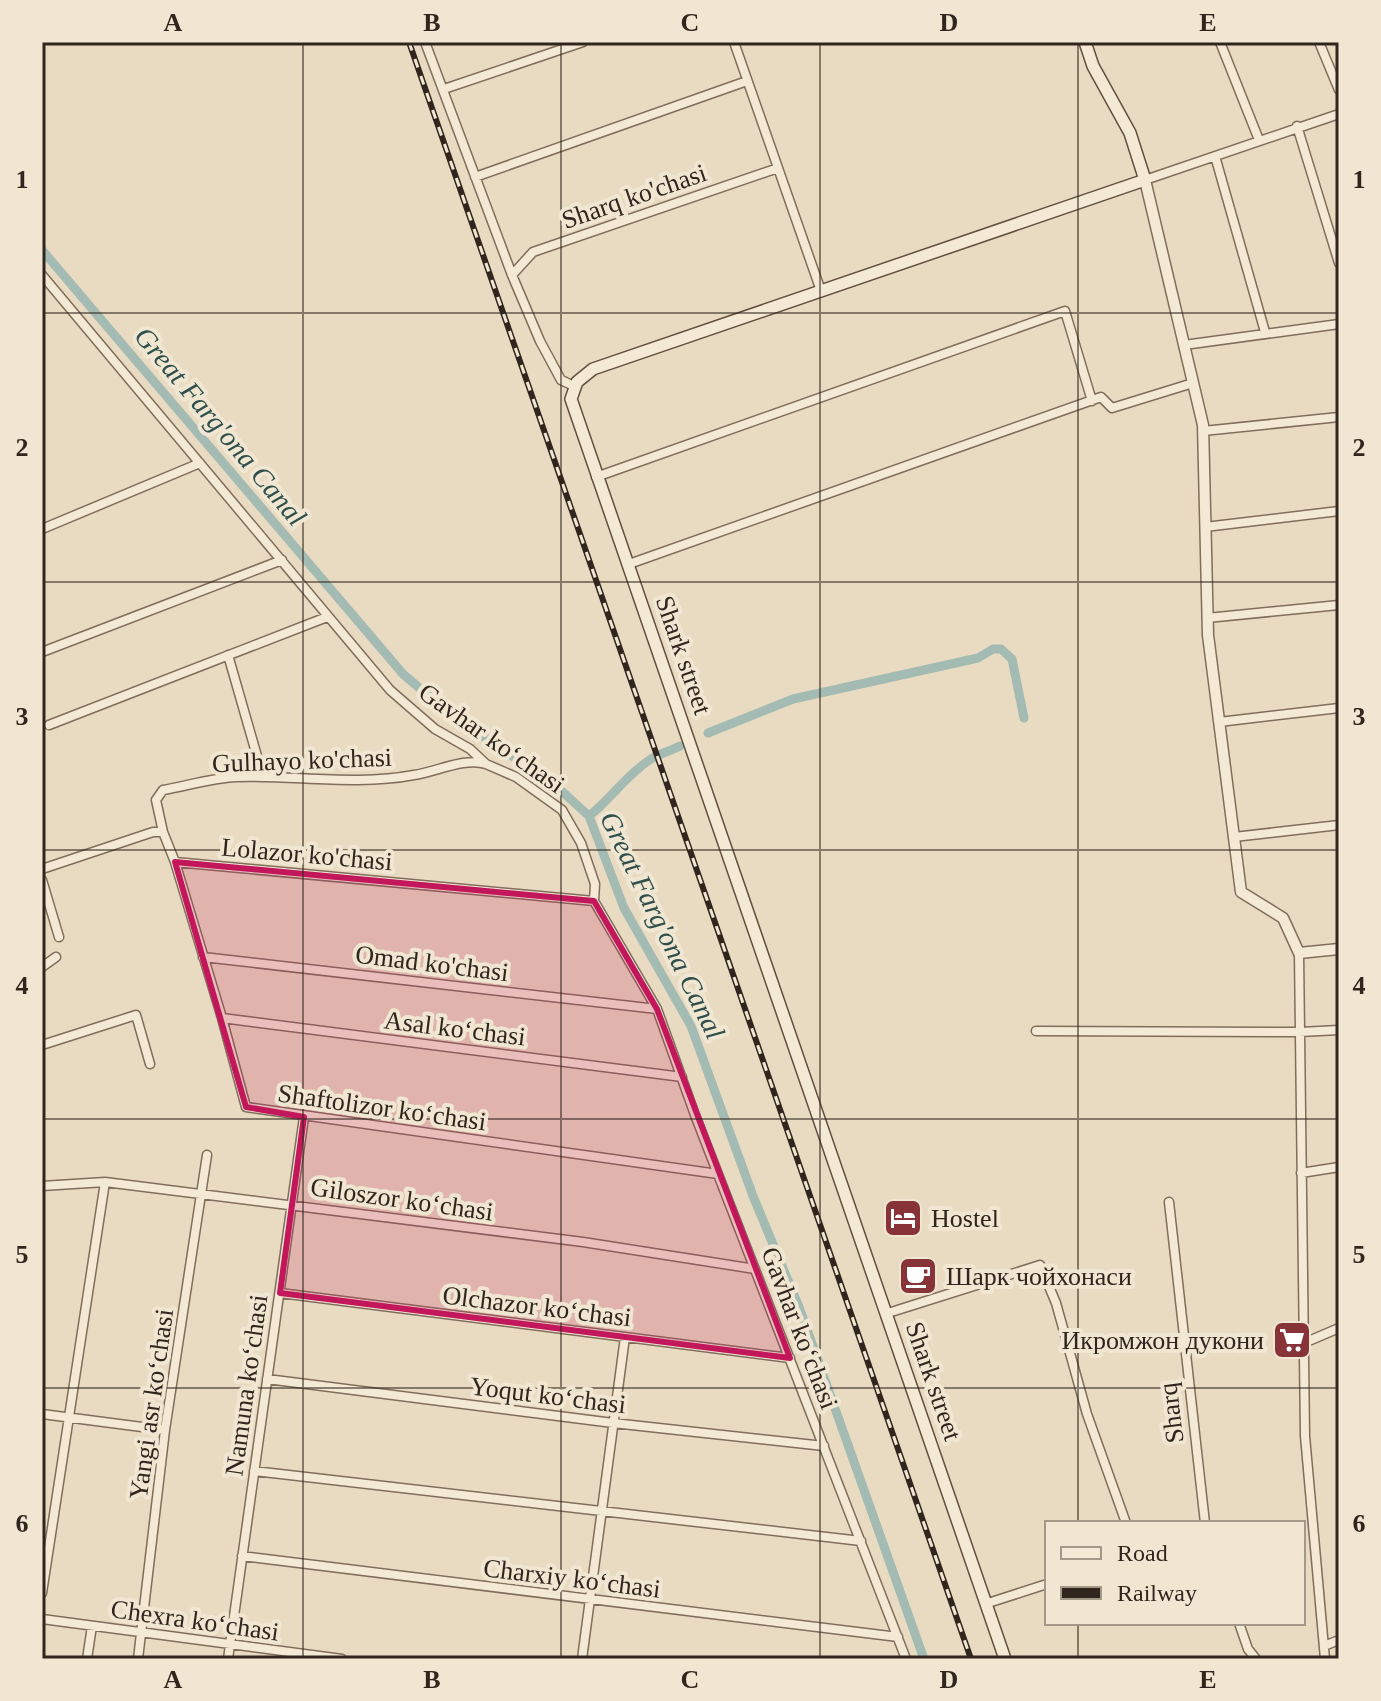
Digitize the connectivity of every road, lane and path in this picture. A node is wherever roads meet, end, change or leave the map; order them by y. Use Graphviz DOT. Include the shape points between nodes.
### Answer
graph roads {
  1 [pos="425,42"];
  2 [pos="583,42"];
  3 [pos="734,42"];
  4 [pos="1085,42"];
  5 [pos="1220,42"];
  6 [pos="1319,42"];
  7 [pos="747,81"];
  8 [pos="444,89"];
  9 [pos="1339,90"];
  10 [pos="1339,114"];
  11 [pos="1297,126"];
  12 [pos="1259,140"];
  13 [pos="1215,156"];
  14 [pos="778,168"];
  15 [pos="475,177"];
  16 [pos="1145,180"];
  17 [pos="1339,263"];
  18 [pos="42,275"];
  19 [pos="512,275"];
  20 [pos="821,291"];
  21 [pos="1339,324"];
  22 [pos="1265,332"];
  23 [pos="1184,345"];
  24 [pos="1193,383"];
  25 [pos="574,386"];
  26 [pos="1092,401"];
  27 [pos="1339,417"];
  28 [pos="1203,431"];
  29 [pos="200,463"];
  30 [pos="596,477"];
  31 [pos="1339,511"];
  32 [pos="1205,527"];
  33 [pos="42,529"];
  34 [pos="282,560"];
  35 [pos="629,564"];
  36 [pos="1339,605"];
  37 [pos="327,617"];
  38 [pos="1207,618"];
  39 [pos="42,652"];
  40 [pos="228,655"];
  41 [pos="1339,708"];
  42 [pos="1219,722"];
  43 [pos="49,725"];
  44 [pos="486,764"];
  45 [pos="263,777"];
  46 [pos="1339,825"];
  47 [pos="163,832"];
  48 [pos="1234,837"];
  49 [pos="175,862"];
  50 [pos="42,869"];
  51 [pos="42,880"];
  52 [pos="594,901"];
  53 [pos="59,937"];
  54 [pos="1339,949"];
  55 [pos="1299,953"];
  56 [pos="56,957"];
  57 [pos="203,957"];
  58 [pos="42,967"];
  59 [pos="657,1009"];
  60 [pos="222,1018"];
  61 [pos="1339,1030"];
  62 [pos="1036,1031"];
  63 [pos="1300,1032"];
  64 [pos="42,1045"];
  65 [pos="150,1064"];
  66 [pos="682,1077"];
  67 [pos="304,1117"];
  68 [pos="207,1155"];
  69 [pos="1339,1167"];
  70 [pos="1301,1173"];
  71 [pos="718,1174"];
  72 [pos="105,1182"];
  73 [pos="42,1186"];
  74 [pos="202,1194"];
  75 [pos="1169,1202"];
  76 [pos="290,1204"];
  77 [pos="755,1269"];
  78 [pos="280,1293"];
  79 [pos="888,1313"];
  80 [pos="1339,1328"];
  81 [pos="625,1337"];
  82 [pos="1304,1343"];
  83 [pos="790,1358"];
  84 [pos="267,1379"];
  85 [pos="42,1414"];
  86 [pos="67,1418"];
  87 [pos="613,1423"];
  88 [pos="165,1430"];
  89 [pos="824,1446"];
  90 [pos="254,1471"];
  91 [pos="602,1511"];
  92 [pos="1125,1521"];
  93 [pos="1201,1521"];
  94 [pos="861,1541"];
  95 [pos="242,1556"];
  96 [pos="1045,1585"];
  97 [pos="42,1593"];
  98 [pos="590,1600"];
  99 [pos="985,1604"];
  100 [pos="42,1619"];
  101 [pos="1240,1625"];
  102 [pos="92,1626"];
  103 [pos="142,1633"];
  104 [pos="898,1637"];
  105 [pos="1339,1640"];
  106 [pos="229,1646"];
  107 [pos="1324,1646"];
  108 [pos="87,1659"];
  109 [pos="138,1659"];
  110 [pos="228,1659"];
  111 [pos="342,1659"];
  112 [pos="582,1659"];
  113 [pos="906,1659"];
  114 [pos="1005,1659"];
  115 [pos="1255,1659"];
  116 [pos="1325,1659"];
  1 -- 8 [label="street"];
  2 -- 8 [label="street"];
  3 -- 7 [label="street"];
  4 -- 16 [label="main road" via="1130,133"];
  5 -- 12 [label="street"];
  6 -- 9 [label="street"];
  7 -- 14 [label="street"];
  7 -- 15 [label="street"];
  8 -- 15 [label="street"];
  10 -- 11 [label="street"];
  11 -- 12 [label="street"];
  11 -- 17 [label="street"];
  12 -- 13 [label="street"];
  13 -- 16 [label="street"];
  13 -- 22 [label="street"];
  14 -- 19 [label="street, Sharq ko'chasi" via="533,252"];
  14 -- 20 [label="street"];
  15 -- 19 [label="street"];
  16 -- 20 [label="main road"];
  16 -- 23 [label="street"];
  18 -- 29 [label="street, Gavhar koʻchasi"];
  19 -- 25 [label="street" via="561,380"];
  20 -- 25 [label="main road" via="593,369"];
  21 -- 22 [label="street"];
  22 -- 23 [label="street"];
  23 -- 24 [label="street"];
  24 -- 26 [label="street" via="1112,408 1101,397"];
  24 -- 28 [label="street"];
  25 -- 30 [label="main road, Shark street" via="571,404"];
  26 -- 30 [label="street" via="1065,311"];
  26 -- 35 [label="street"];
  27 -- 28 [label="street"];
  28 -- 32 [label="street"];
  29 -- 33 [label="street"];
  29 -- 34 [label="street, Gavhar koʻchasi"];
  30 -- 35 [label="main road, Shark street"];
  31 -- 32 [label="street"];
  32 -- 38 [label="street"];
  34 -- 37 [label="street, Gavhar koʻchasi"];
  34 -- 39 [label="street"];
  35 -- 79 [label="main road, Shark street"];
  36 -- 38 [label="street"];
  37 -- 40 [label="street"];
  37 -- 44 [label="street, Gavhar koʻchasi" via="390,690"];
  38 -- 42 [label="street"];
  40 -- 43 [label="street"];
  40 -- 45 [label="street"];
  41 -- 42 [label="street"];
  42 -- 48 [label="street"];
  44 -- 45 [label="street, Gulhayo ko'chasi" via="412,776"];
  44 -- 52 [label="street, Gavhar koʻchasi" via="516,777 562,810 581,843 595,884"];
  45 -- 47 [label="street, Gulhayo ko'chasi" via="163,790 156,800"];
  46 -- 48 [label="street"];
  47 -- 49 [label="street"];
  47 -- 50 [label="street"];
  48 -- 55 [label="street" via="1241,892 1283,918"];
  49 -- 52 [label="street, Lolazor ko'chasi"];
  49 -- 57 [label="street, Shaftolizor koʻchasi"];
  51 -- 53 [label="street"];
  52 -- 59 [label="street, Gavhar koʻchasi"];
  54 -- 55 [label="street"];
  55 -- 63 [label="street"];
  56 -- 58 [label="street"];
  57 -- 59 [label="street, Omad ko'chasi"];
  57 -- 60 [label="street, Shaftolizor koʻchasi"];
  59 -- 66 [label="street, Gavhar koʻchasi"];
  60 -- 66 [label="street, Asal koʻchasi"];
  60 -- 67 [label="street, Shaftolizor koʻchasi" via="246,1107"];
  61 -- 63 [label="street"];
  62 -- 63 [label="street"];
  63 -- 70 [label="street"];
  64 -- 65 [label="street" via="136,1015"];
  66 -- 71 [label="street, Gavhar koʻchasi"];
  67 -- 71 [label="street, Shaftolizor koʻchasi"];
  67 -- 76 [label="street, Namuna koʻchasi"];
  68 -- 74 [label="street, Yangi asr koʻchasi"];
  69 -- 70 [label="street"];
  70 -- 82 [label="street"];
  71 -- 77 [label="street, Gavhar koʻchasi"];
  72 -- 73 [label="street, Giloszor koʻchasi"];
  72 -- 74 [label="street, Giloszor koʻchasi"];
  72 -- 86 [label="street"];
  74 -- 76 [label="street, Giloszor koʻchasi"];
  74 -- 88 [label="street, Yangi asr koʻchasi"];
  75 -- 93 [label="street, Sharq"];
  76 -- 77 [label="street, Giloszor koʻchasi"];
  76 -- 78 [label="street, Namuna koʻchasi"];
  77 -- 83 [label="street, Gavhar koʻchasi"];
  78 -- 81 [label="street, Olchazor koʻchasi"];
  78 -- 84 [label="street, Namuna koʻchasi"];
  79 -- 92 [label="street" via="1040,1265"];
  79 -- 99 [label="main road, Shark street"];
  80 -- 82 [label="street"];
  81 -- 83 [label="street, Olchazor koʻchasi"];
  81 -- 87 [label="street"];
  82 -- 107 [label="street" via="1305,1436"];
  83 -- 89 [label="street, Gavhar koʻchasi"];
  84 -- 87 [label="street, Yoqut koʻchasi"];
  84 -- 90 [label="street, Namuna koʻchasi"];
  85 -- 86 [label="street"];
  86 -- 88 [label="street"];
  86 -- 97 [label="street"];
  87 -- 89 [label="street, Yoqut koʻchasi"];
  87 -- 91 [label="street"];
  88 -- 103 [label="street, Yangi asr koʻchasi"];
  89 -- 94 [label="street, Gavhar koʻchasi"];
  90 -- 91 [label="street"];
  90 -- 95 [label="street, Namuna koʻchasi"];
  91 -- 94 [label="street"];
  91 -- 98 [label="street"];
  94 -- 104 [label="street, Gavhar koʻchasi"];
  95 -- 98 [label="street, Charxiy koʻchasi"];
  95 -- 106 [label="street, Namuna koʻchasi"];
  96 -- 99 [label="street"];
  98 -- 104 [label="street, Charxiy koʻchasi"];
  98 -- 112 [label="street"];
  99 -- 114 [label="main road, Shark street"];
  100 -- 102 [label="street, Chexra koʻchasi"];
  101 -- 115 [label="street"];
  102 -- 103 [label="street, Chexra koʻchasi"];
  102 -- 108 [label="street"];
  103 -- 106 [label="street, Chexra koʻchasi"];
  103 -- 109 [label="street, Yangi asr koʻchasi"];
  104 -- 113 [label="street, Gavhar koʻchasi"];
  105 -- 107 [label="street"];
  106 -- 110 [label="street, Namuna koʻchasi"];
  106 -- 111 [label="street, Chexra koʻchasi"];
  107 -- 116 [label="street"];
}
